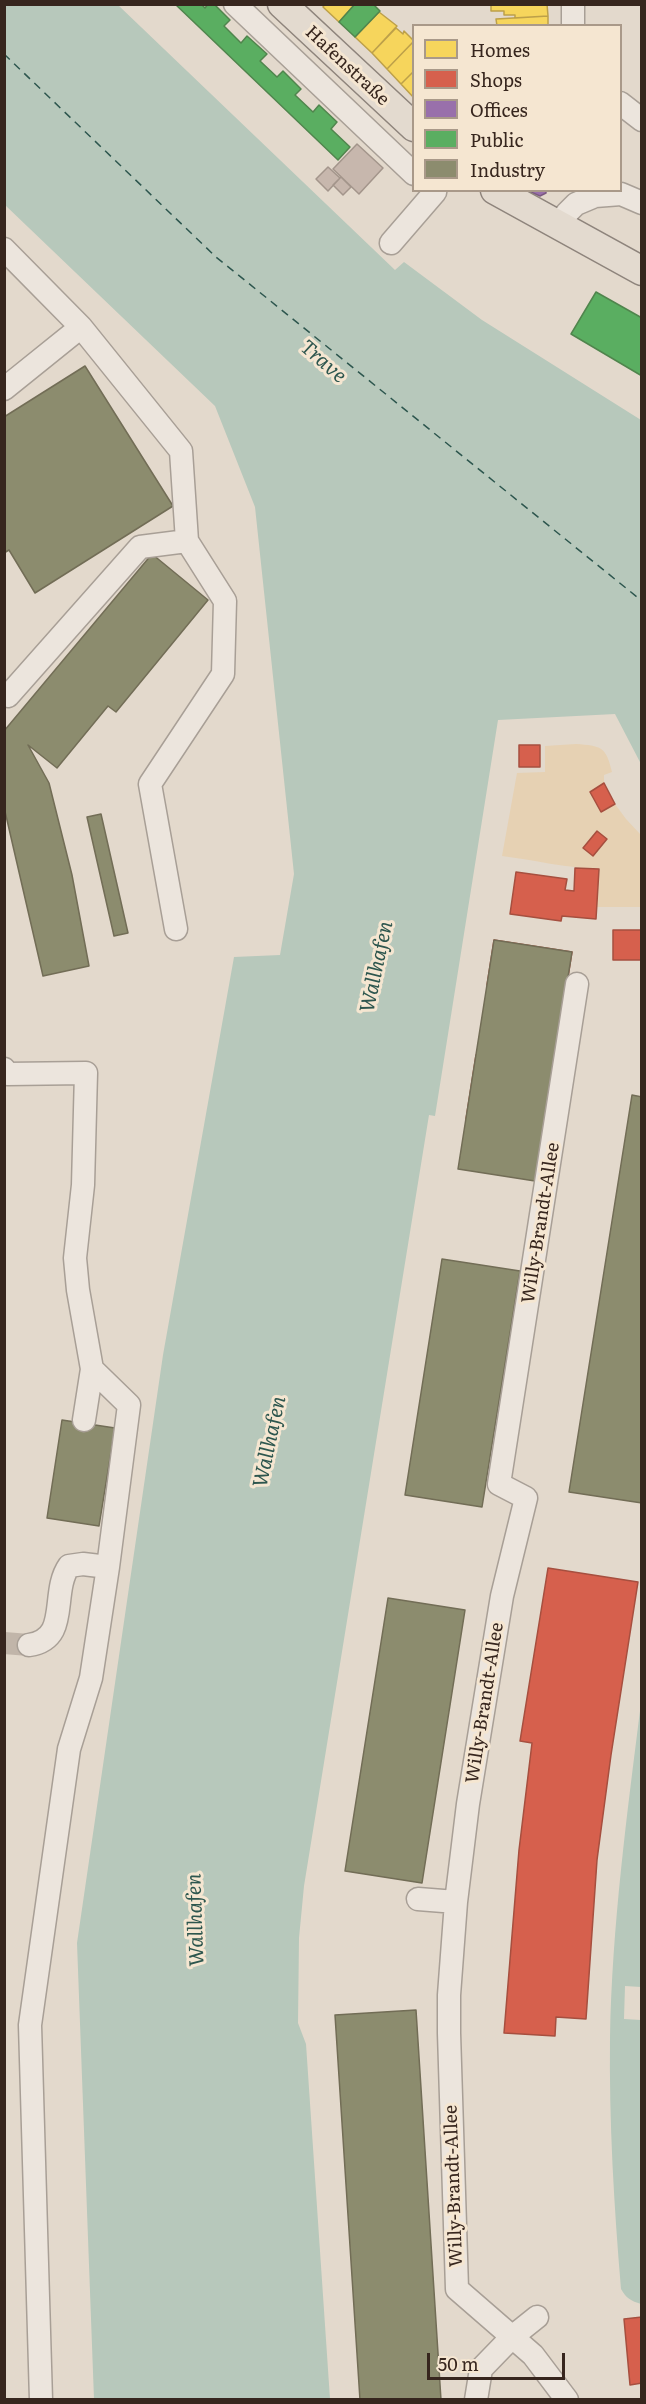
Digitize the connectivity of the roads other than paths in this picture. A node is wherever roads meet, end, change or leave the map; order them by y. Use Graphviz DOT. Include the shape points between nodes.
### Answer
graph roads {
  1 [pos="235,4"];
  2 [pos="282,4"];
  3 [pos="573,4"];
  4 [pos="573,24"];
  5 [pos="622,104"];
  6 [pos="642,120"];
  7 [pos="412,126"];
  8 [pos="412,172"];
  9 [pos="435,192"];
  10 [pos="499,192"];
  11 [pos="642,202"];
  12 [pos="558,225"];
  13 [pos="391,243"];
  14 [pos="4,249"];
  15 [pos="642,271"];
  16 [pos="81,327"];
  17 [pos="4,389"];
  18 [pos="188,541"];
  19 [pos="6,696"];
  20 [pos="176,929"];
  21 [pos="577,984"];
  22 [pos="4,1069"];
  23 [pos="92,1369"];
  24 [pos="84,1420"];
  25 [pos="108,1567"];
  26 [pos="29,1645"];
  27 [pos="418,1899"];
  28 [pos="456,1902"];
  29 [pos="537,2317"];
  30 [pos="512,2337"];
  31 [pos="40,2400"];
  32 [pos="476,2400"];
  33 [pos="567,2400"];
  1 -- 8 [label="street"];
  2 -- 7 [label="main road, Hafenstraße"];
  3 -- 4 [label="street"];
  5 -- 6 [label="street"];
  9 -- 13 [label="street"];
  10 -- 12 [label="main road"];
  11 -- 12 [label="street" via="621,194 595,196 576,204"];
  12 -- 15 [label="main road"];
  14 -- 16 [label="street"];
  16 -- 17 [label="street"];
  16 -- 18 [label="street" via="181,451"];
  18 -- 19 [label="street" via="140,547"];
  18 -- 20 [label="street" via="225,601 223,674 150,784"];
  21 -- 28 [label="street, Willy-Brandt-Allee" via="499,1484 526,1498 502,1596"];
  22 -- 23 [label="street" via="7,1074 86,1073 83,1185 75,1258"];
  23 -- 24 [label="street"];
  23 -- 25 [label="street" via="129,1406"];
  25 -- 26 [label="street" via="69,1566 62,1575 51,1636 42,1643"];
  25 -- 31 [label="street" via="91,1678 69,1749 30,2025"];
  27 -- 28 [label="street"];
  28 -- 30 [label="street, Willy-Brandt-Allee" via="449,1995 456,2084 457,2289"];
  29 -- 30 [label="street"];
  30 -- 32 [label="street" via="481,2369"];
  30 -- 33 [label="street, Willy-Brandt-Allee" via="533,2355"];
}
